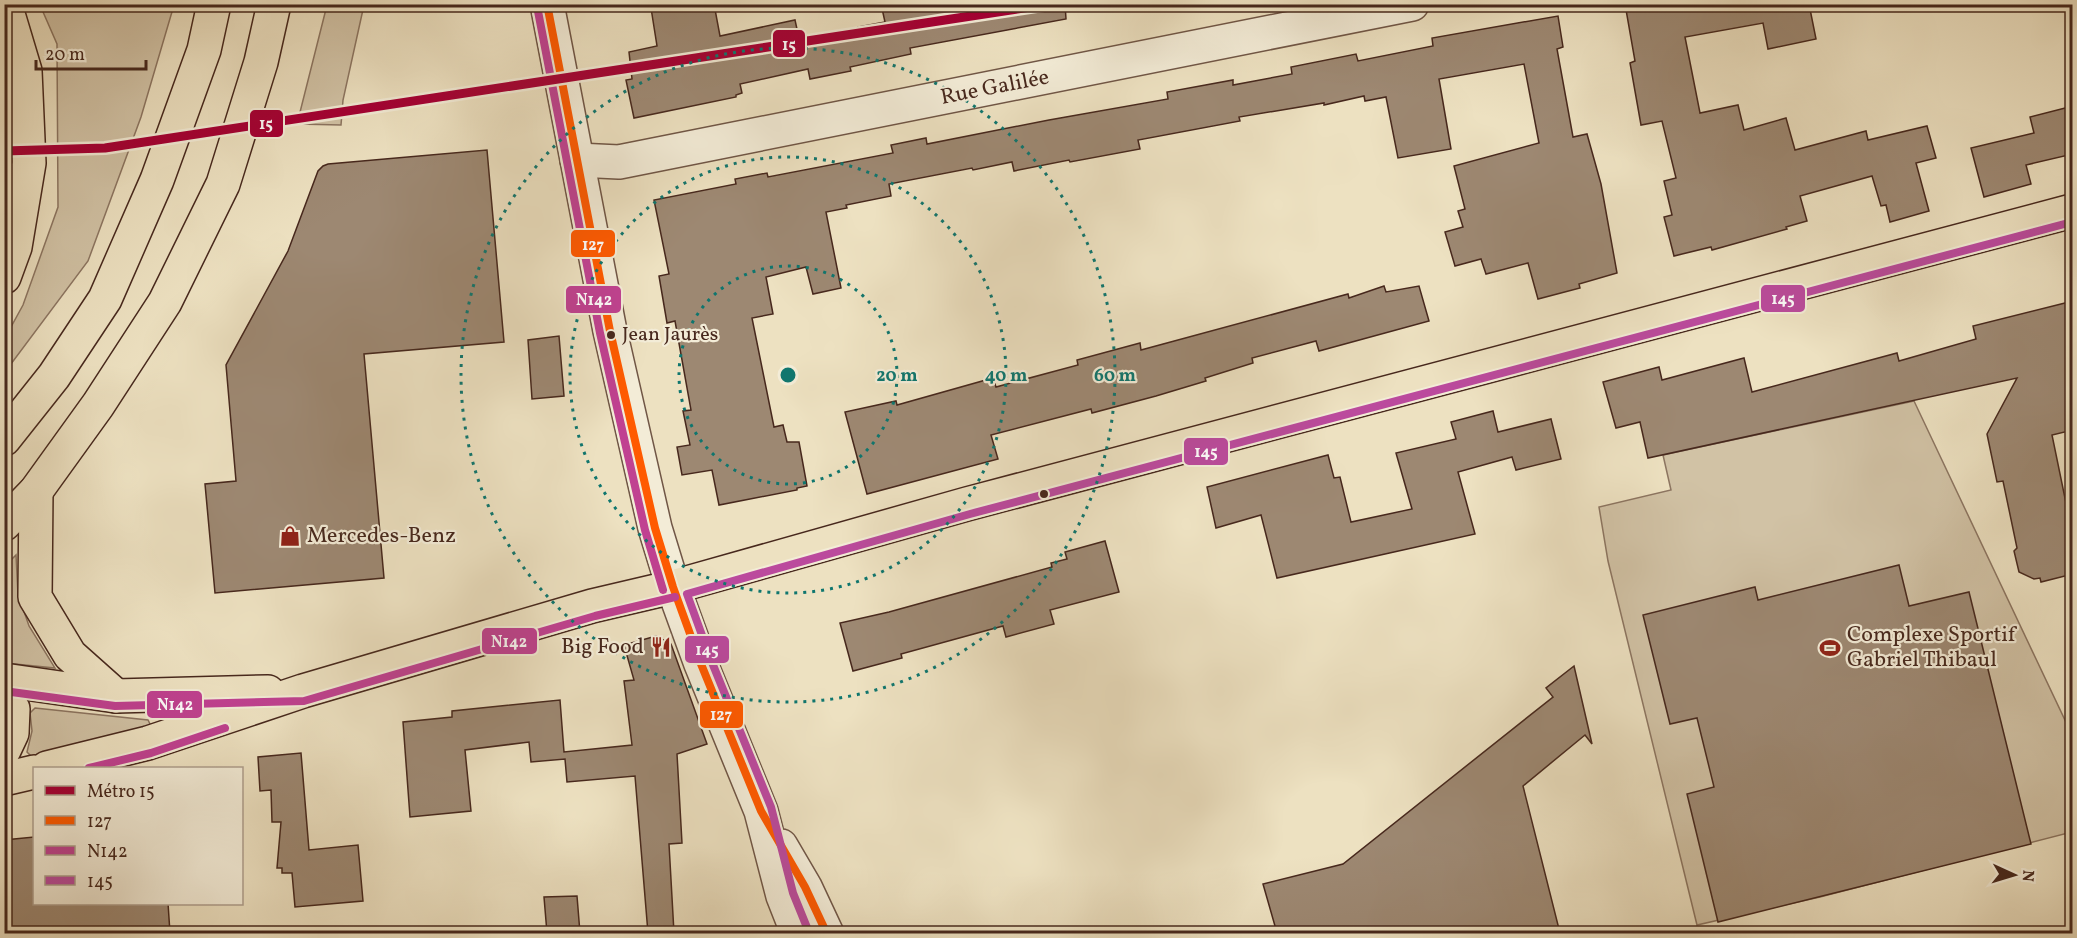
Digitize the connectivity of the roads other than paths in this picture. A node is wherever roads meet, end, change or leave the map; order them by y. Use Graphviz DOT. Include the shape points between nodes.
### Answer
graph roads {
  1 [pos="4,4"];
  2 [pos="214,4"];
  3 [pos="274,4"];
  4 [pos="547,4"];
  5 [pos="1412,4"];
  6 [pos="577,160"];
  7 [pos="2073,211"];
  8 [pos="4,277"];
  9 [pos="4,439"];
  10 [pos="36,491"];
  11 [pos="4,524"];
  12 [pos="673,586"];
  13 [pos="4,680"];
  14 [pos="303,691"];
  15 [pos="116,696"];
  16 [pos="4,701"];
  17 [pos="4,750"];
  18 [pos="51,767"];
  19 [pos="33,772"];
  20 [pos="4,779"];
  21 [pos="761,811"];
  22 [pos="798,933"];
  23 [pos="827,933"];
  1 -- 8 [label="main road" via="25,71 28,163 15,247"];
  2 -- 9 [label="main road" via="204,50 157,180 105,299 54,376"];
  3 -- 10 [label="main road" via="261,62 223,184 165,302"];
  4 -- 6 [label="street"];
  5 -- 6 [label="street, Rue Galilée" via="619,162"];
  6 -- 12 [label="street" via="655,528"];
  7 -- 12 [label="main road"];
  10 -- 11 [label="main road"];
  10 -- 15 [label="main road" via="35,597 70,655"];
  12 -- 14 [label="main road"];
  12 -- 21 [label="street"];
  13 -- 15 [label="main road"];
  14 -- 15 [label="main road"];
  14 -- 18 [label="main road" via="148,743"];
  16 -- 17 [label="main road" via="13,709 12,733"];
  19 -- 20 [label="main road"];
  21 -- 22 [label="street" via="783,896"];
  21 -- 23 [label="street"];
}
